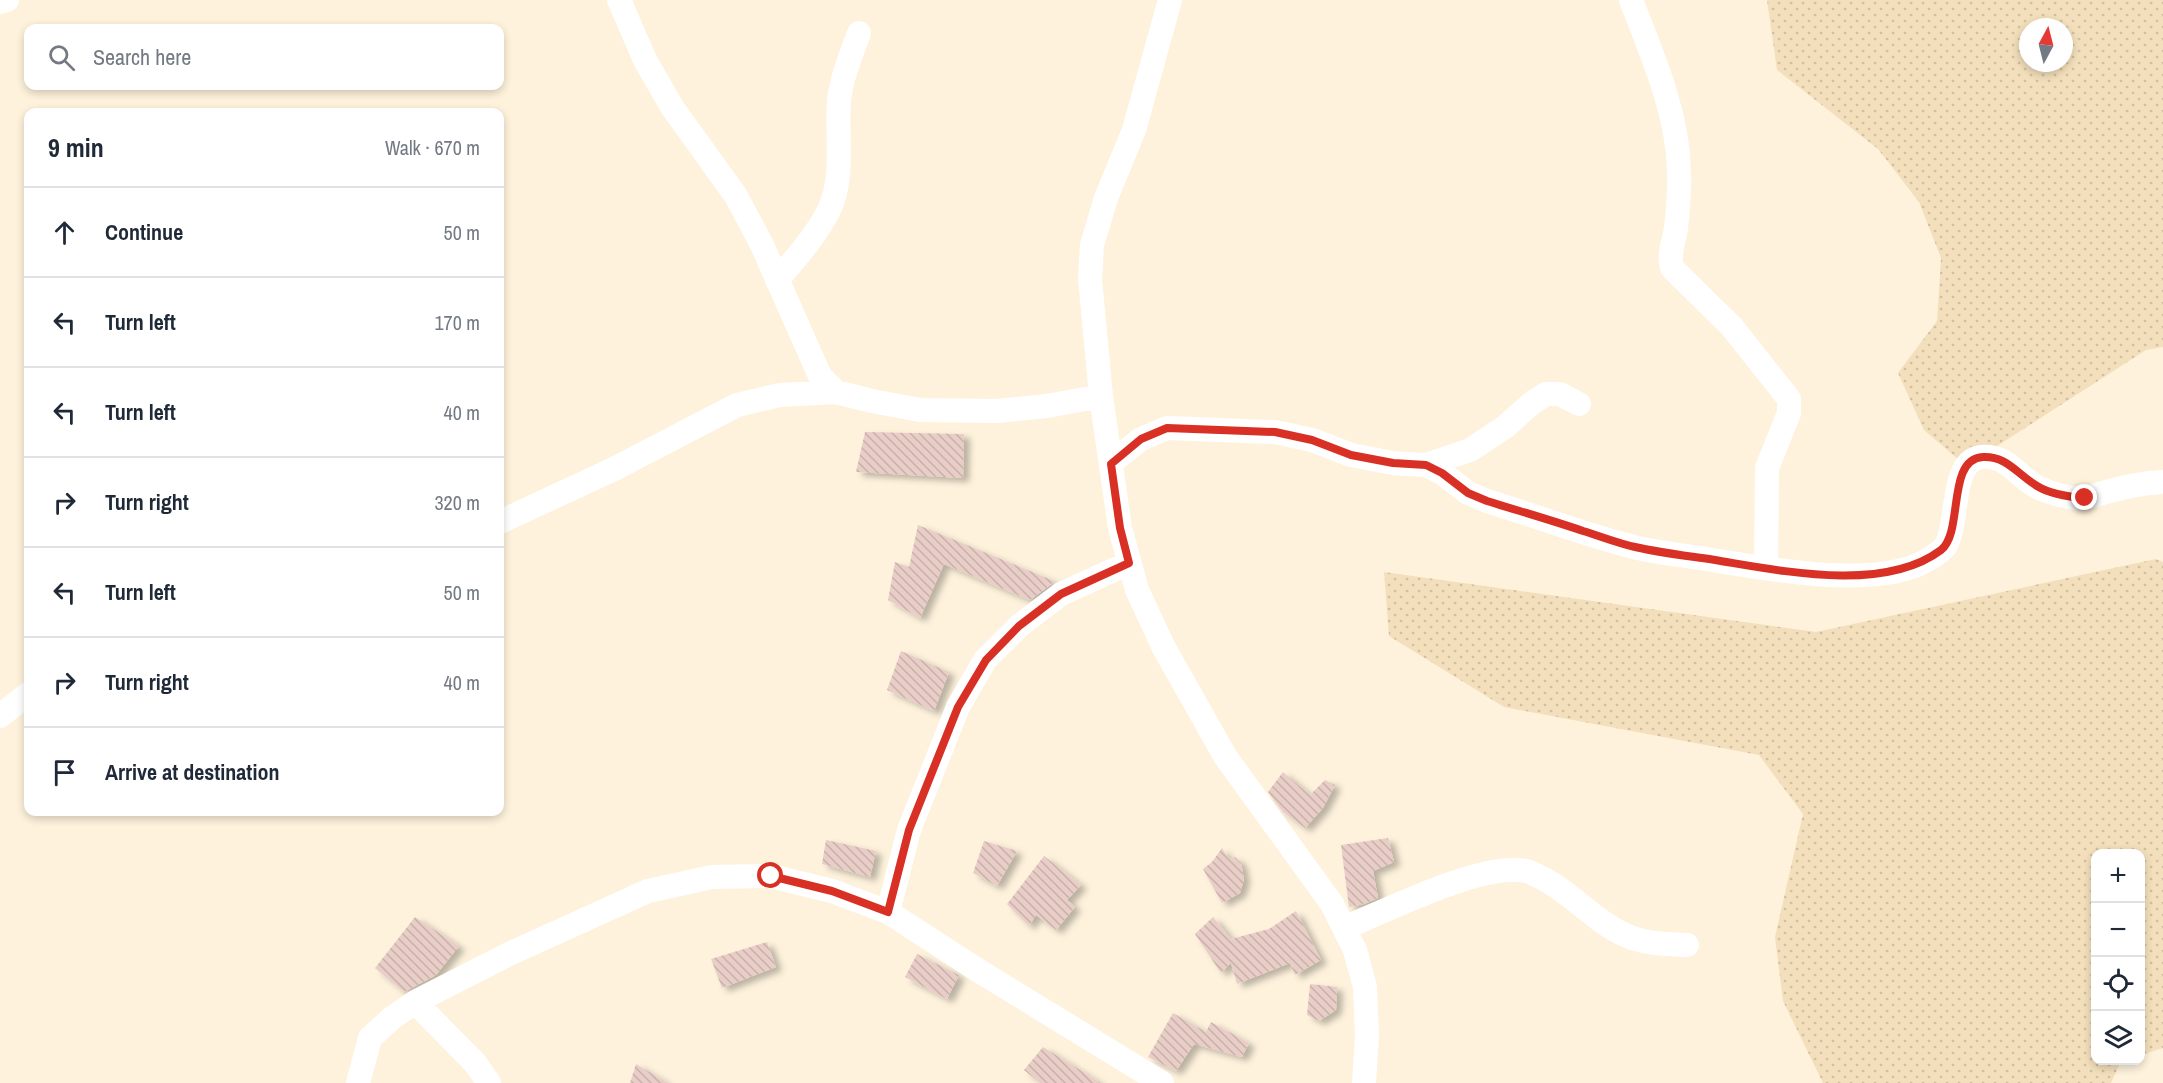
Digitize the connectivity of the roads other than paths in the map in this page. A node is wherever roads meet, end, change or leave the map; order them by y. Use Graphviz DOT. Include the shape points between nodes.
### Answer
graph roads {
  1 [pos="7,0"];
  2 [pos="619,0"];
  3 [pos="1170,0"];
  4 [pos="1631,0"];
  5 [pos="0,2"];
  6 [pos="859,33"];
  7 [pos="777,280"];
  8 [pos="836,392"];
  9 [pos="1101,396"];
  10 [pos="1579,404"];
  11 [pos="1111,464"];
  12 [pos="1426,465"];
  13 [pos="2163,482"];
  14 [pos="504,520"];
  15 [pos="1129,563"];
  16 [pos="1766,568"];
  17 [pos="24,697"];
  18 [pos="0,716"];
  19 [pos="888,912"];
  20 [pos="1344,928"];
  21 [pos="1687,945"];
  22 [pos="415,1002"];
  23 [pos="358,1083"];
  24 [pos="489,1083"];
  25 [pos="1162,1083"];
  26 [pos="1364,1083"];
  1 -- 5 [label="street"];
  2 -- 7 [label="street" via="645,60 672,107 736,196"];
  3 -- 9 [label="street" via="1134,130 1092,245 1090,279"];
  4 -- 16 [label="street" via="1676,133 1679,173 1676,229 1669,258 1672,268 1732,327 1789,399 1790,413 1767,468"];
  6 -- 7 [label="street" via="846,67 840,99 837,178 830,208 811,240"];
  7 -- 8 [label="street" via="820,376"];
  8 -- 9 [label="street" via="920,410 985,411"];
  8 -- 14 [label="street" via="780,395 737,405"];
  9 -- 11 [label="street"];
  10 -- 12 [label="street" via="1560,394 1546,394 1470,450"];
  11 -- 12 [label="street" via="1141,439 1167,428 1196,428 1275,432 1312,440 1351,455"];
  11 -- 15 [label="street"];
  12 -- 16 [label="street" via="1487,501 1635,547"];
  13 -- 16 [label="street" via="2138,484 2085,498 2072,497 2040,488 1999,458 1980,457 1966,466 1959,482 1946,546 1927,560 1896,571 1863,576"];
  15 -- 19 [label="street" via="1061,594 1019,626 986,660 958,707 909,830"];
  15 -- 20 [label="street" via="1164,648 1225,756 1332,904"];
  17 -- 18 [label="street"];
  19 -- 22 [label="street" via="832,891 771,876 712,877 648,891"];
  19 -- 25 [label="street"];
  20 -- 21 [label="street" via="1450,884 1498,870 1527,871 1559,887 1623,935 1643,942"];
  20 -- 26 [label="street" via="1365,987"];
  22 -- 23 [label="street" via="370,1038"];
  22 -- 24 [label="street" via="475,1063"];
}
